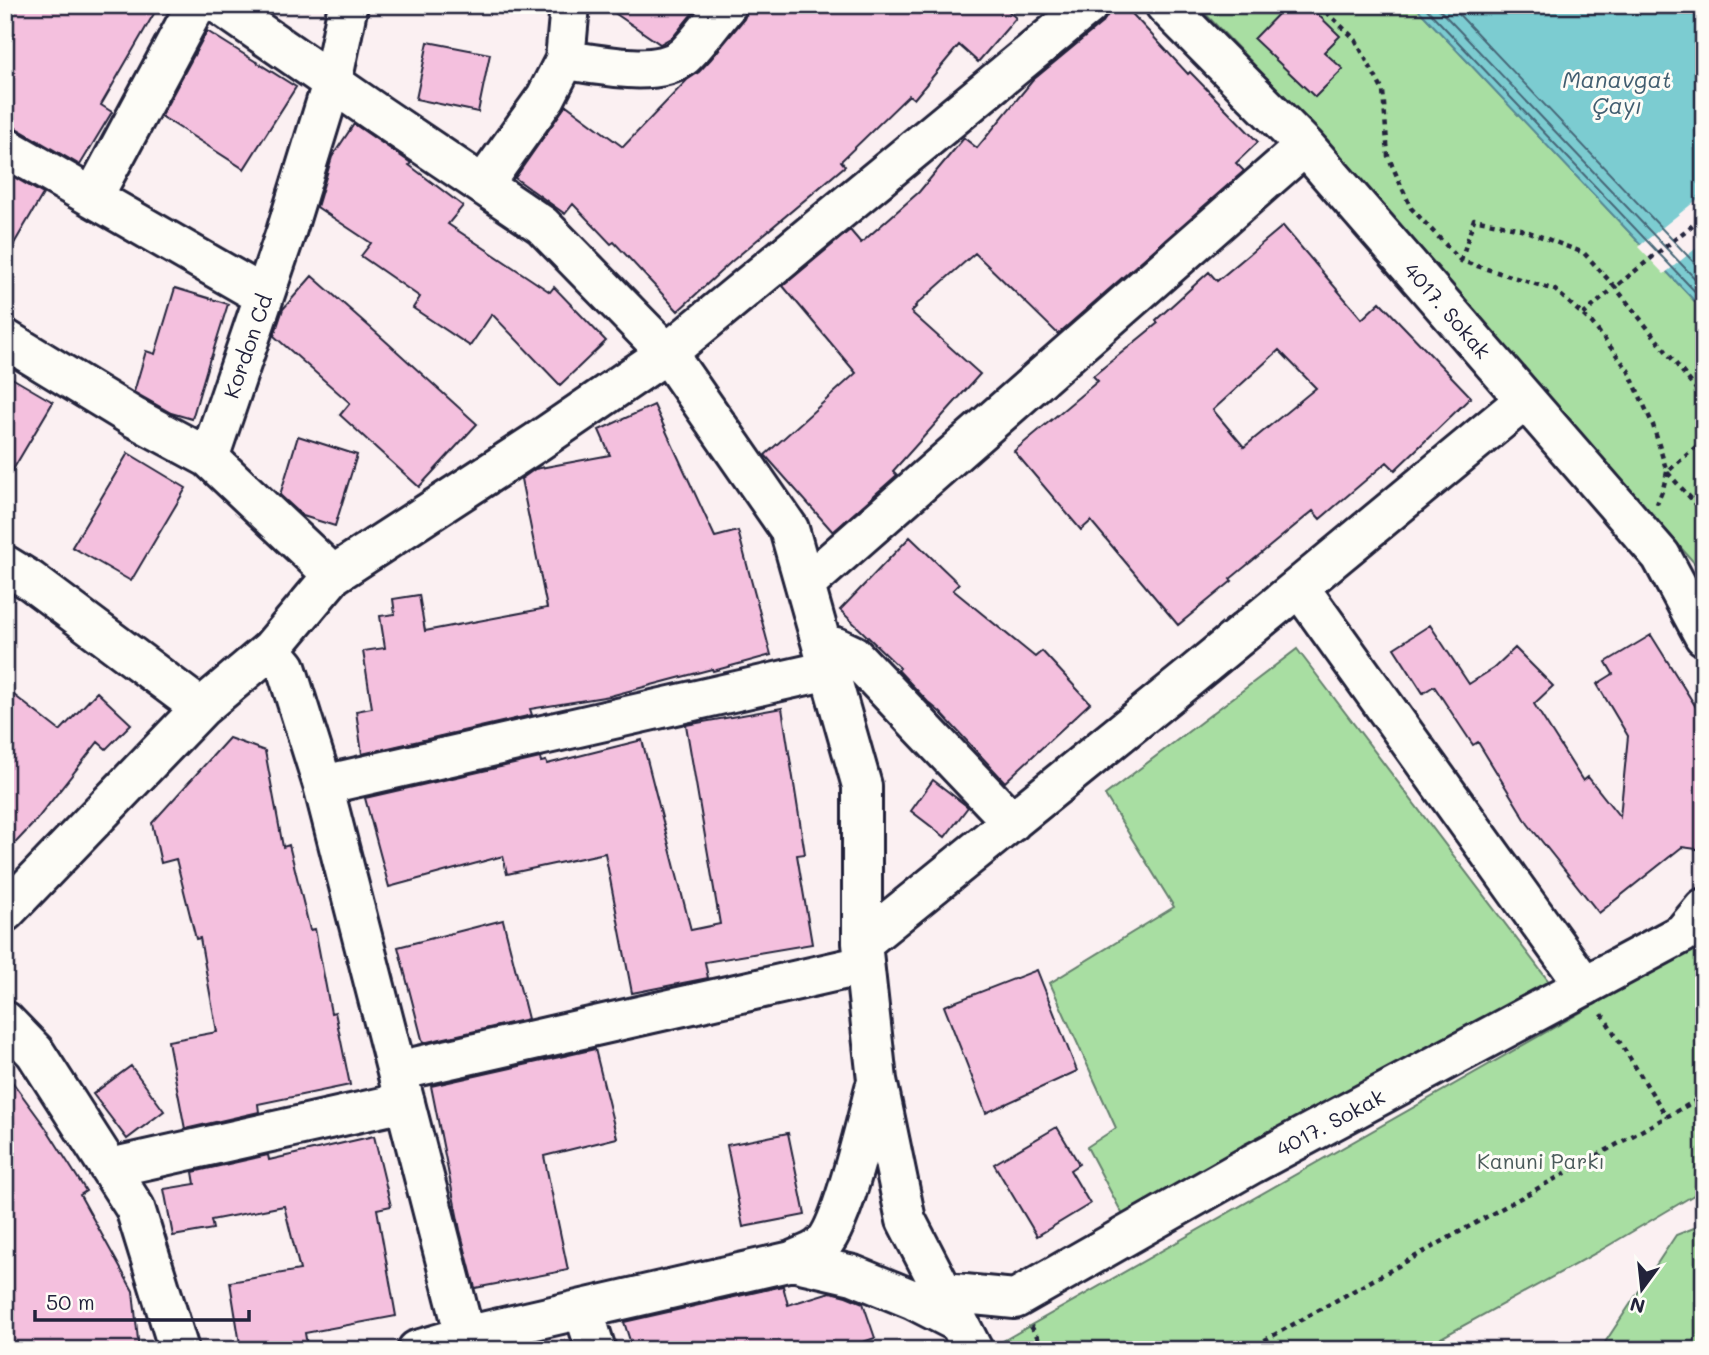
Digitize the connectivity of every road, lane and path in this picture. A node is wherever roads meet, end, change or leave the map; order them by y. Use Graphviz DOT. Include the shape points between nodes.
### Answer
graph roads {
  1 [pos="196,5"];
  2 [pos="220,5"];
  3 [pos="348,5"];
  4 [pos="570,5"];
  5 [pos="727,5"];
  6 [pos="1089,5"];
  7 [pos="1165,5"];
  8 [pos="1319,5"];
  9 [pos="565,60"];
  10 [pos="332,83"];
  11 [pos="1305,146"];
  12 [pos="5,147"];
  13 [pos="483,185"];
  14 [pos="93,197"];
  15 [pos="1704,216"];
  16 [pos="1461,261"];
  17 [pos="1615,287"];
  18 [pos="264,296"];
  19 [pos="1583,315"];
  20 [pos="5,339"];
  21 [pos="667,353"];
  22 [pos="1704,399"];
  23 [pos="1525,400"];
  24 [pos="1704,440"];
  25 [pos="209,458"];
  26 [pos="1667,472"];
  27 [pos="1704,513"];
  28 [pos="1643,535"];
  29 [pos="5,565"];
  30 [pos="333,575"];
  31 [pos="805,584"];
  32 [pos="1299,587"];
  33 [pos="1704,636"];
  34 [pos="271,649"];
  35 [pos="825,657"];
  36 [pos="201,708"];
  37 [pos="323,785"];
  38 [pos="1012,822"];
  39 [pos="1704,908"];
  40 [pos="5,912"];
  41 [pos="863,954"];
  42 [pos="1585,986"];
  43 [pos="5,1021"];
  44 [pos="877,1080"];
  45 [pos="401,1086"];
  46 [pos="1704,1096"];
  47 [pos="1667,1117"];
  48 [pos="110,1168"];
  49 [pos="792,1261"];
  50 [pos="583,1309"];
  51 [pos="959,1322"];
  52 [pos="465,1336"];
  53 [pos="422,1349"];
  54 [pos="179,1350"];
  55 [pos="596,1350"];
  56 [pos="1247,1350"];
  1 -- 14 [label="street"];
  2 -- 10 [label="street"];
  3 -- 10 [label="street, Kordon Cd"];
  4 -- 9 [label="street"];
  5 -- 9 [label="street" via="684,56 670,64 639,69"];
  6 -- 21 [label="street"];
  7 -- 11 [label="street, 4017. Sokak"];
  8 -- 16 [label="path" via="1355,39 1383,91 1388,156 1411,208"];
  9 -- 13 [label="street" via="546,97"];
  10 -- 13 [label="street"];
  10 -- 18 [label="street, Kordon Cd"];
  11 -- 23 [label="street, 4017. Sokak"];
  11 -- 31 [label="street"];
  12 -- 14 [label="street"];
  13 -- 21 [label="street" via="542,225"];
  14 -- 18 [label="street"];
  15 -- 17 [label="path"];
  16 -- 17 [label="path" via="1474,219 1483,220 1584,253"];
  16 -- 19 [label="path" via="1555,290"];
  17 -- 19 [label="path"];
  17 -- 22 [label="path"];
  18 -- 25 [label="street, Kordon Cd"];
  19 -- 26 [label="path" via="1628,370 1653,425"];
  20 -- 25 [label="street"];
  21 -- 30 [label="street"];
  21 -- 31 [label="street" via="789,529"];
  23 -- 28 [label="street, 4017. Sokak"];
  23 -- 32 [label="street"];
  24 -- 26 [label="path"];
  25 -- 30 [label="street"];
  26 -- 27 [label="path"];
  26 -- 28 [label="path"];
  28 -- 33 [label="street, 4017. Sokak" via="1661,556"];
  29 -- 36 [label="street"];
  30 -- 34 [label="street"];
  31 -- 35 [label="street"];
  32 -- 38 [label="street"];
  32 -- 42 [label="street"];
  34 -- 36 [label="street"];
  34 -- 37 [label="street" via="286,667"];
  35 -- 37 [label="street"];
  35 -- 38 [label="street" via="836,648 853,655"];
  35 -- 41 [label="street" via="862,786"];
  36 -- 40 [label="street"];
  37 -- 45 [label="street"];
  38 -- 41 [label="street"];
  39 -- 42 [label="street, 4017. Sokak" via="1683,933"];
  41 -- 44 [label="street"];
  41 -- 45 [label="street"];
  42 -- 47 [label="path"];
  42 -- 51 [label="street, 4017. Sokak" via="1252,1164 1015,1299"];
  43 -- 48 [label="street" via="36,1052"];
  44 -- 49 [label="street" via="835,1224 822,1246"];
  44 -- 51 [label="street" via="906,1220"];
  45 -- 48 [label="street"];
  45 -- 52 [label="street"];
  46 -- 47 [label="path"];
  47 -- 56 [label="path"];
  48 -- 54 [label="street" via="135,1208"];
  49 -- 50 [label="street"];
  49 -- 51 [label="street" via="853,1275"];
  50 -- 52 [label="street"];
  50 -- 55 [label="street"];
  52 -- 53 [label="street"];
}
